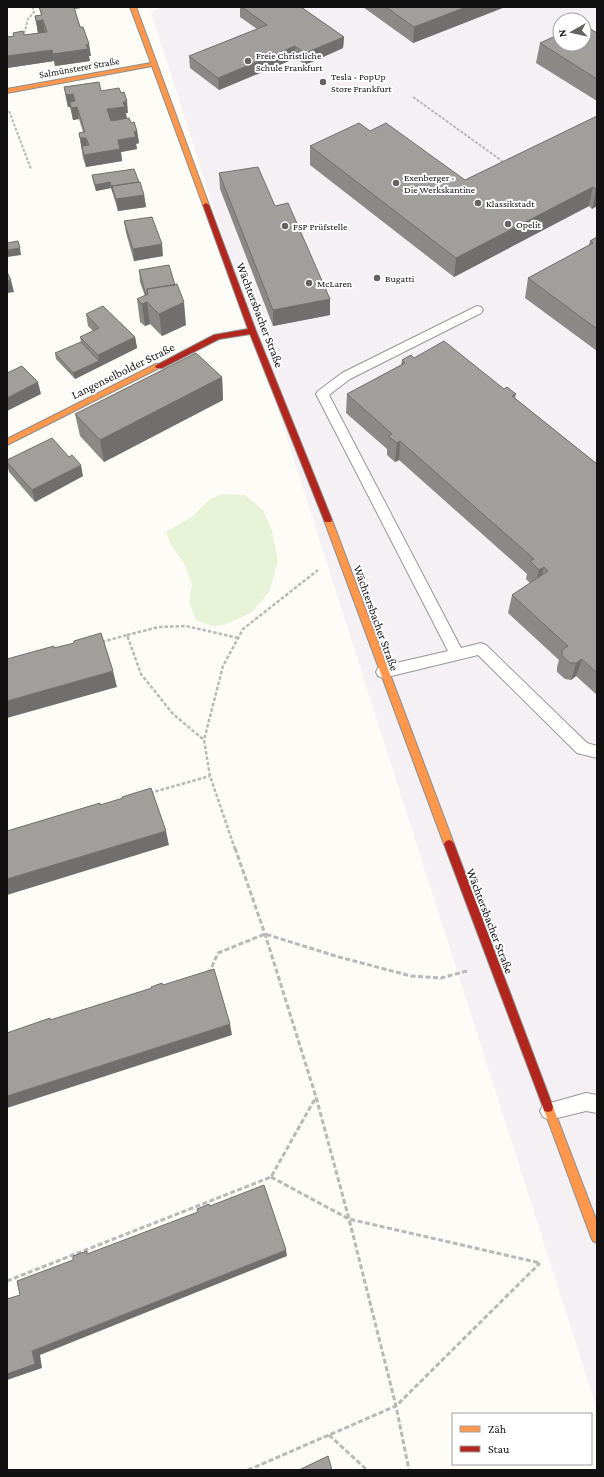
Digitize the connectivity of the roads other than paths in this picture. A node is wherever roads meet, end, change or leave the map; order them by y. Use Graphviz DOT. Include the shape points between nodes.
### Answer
graph roads {
  1 [pos="133,7"];
  2 [pos="155,64"];
  3 [pos="7,91"];
  4 [pos="477,310"];
  5 [pos="252,331"];
  6 [pos="7,442"];
  7 [pos="457,655"];
  8 [pos="383,672"];
  9 [pos="597,752"];
  10 [pos="597,1104"];
  11 [pos="549,1111"];
  12 [pos="597,1237"];
  1 -- 2 [label="street, Wächtersbacher Straße"];
  2 -- 3 [label="street, Salmünsterer Straße"];
  2 -- 5 [label="street, Wächtersbacher Straße"];
  4 -- 7 [label="lane" via="346,376 322,394"];
  5 -- 6 [label="street, Langenselbolder Straße" via="217,337"];
  5 -- 8 [label="street, Wächtersbacher Straße"];
  7 -- 8 [label="lane"];
  7 -- 9 [label="lane" via="481,649 582,748"];
  8 -- 11 [label="street, Wächtersbacher Straße"];
  10 -- 11 [label="lane" via="586,1102"];
  11 -- 12 [label="street, Wächtersbacher Straße"];
}
